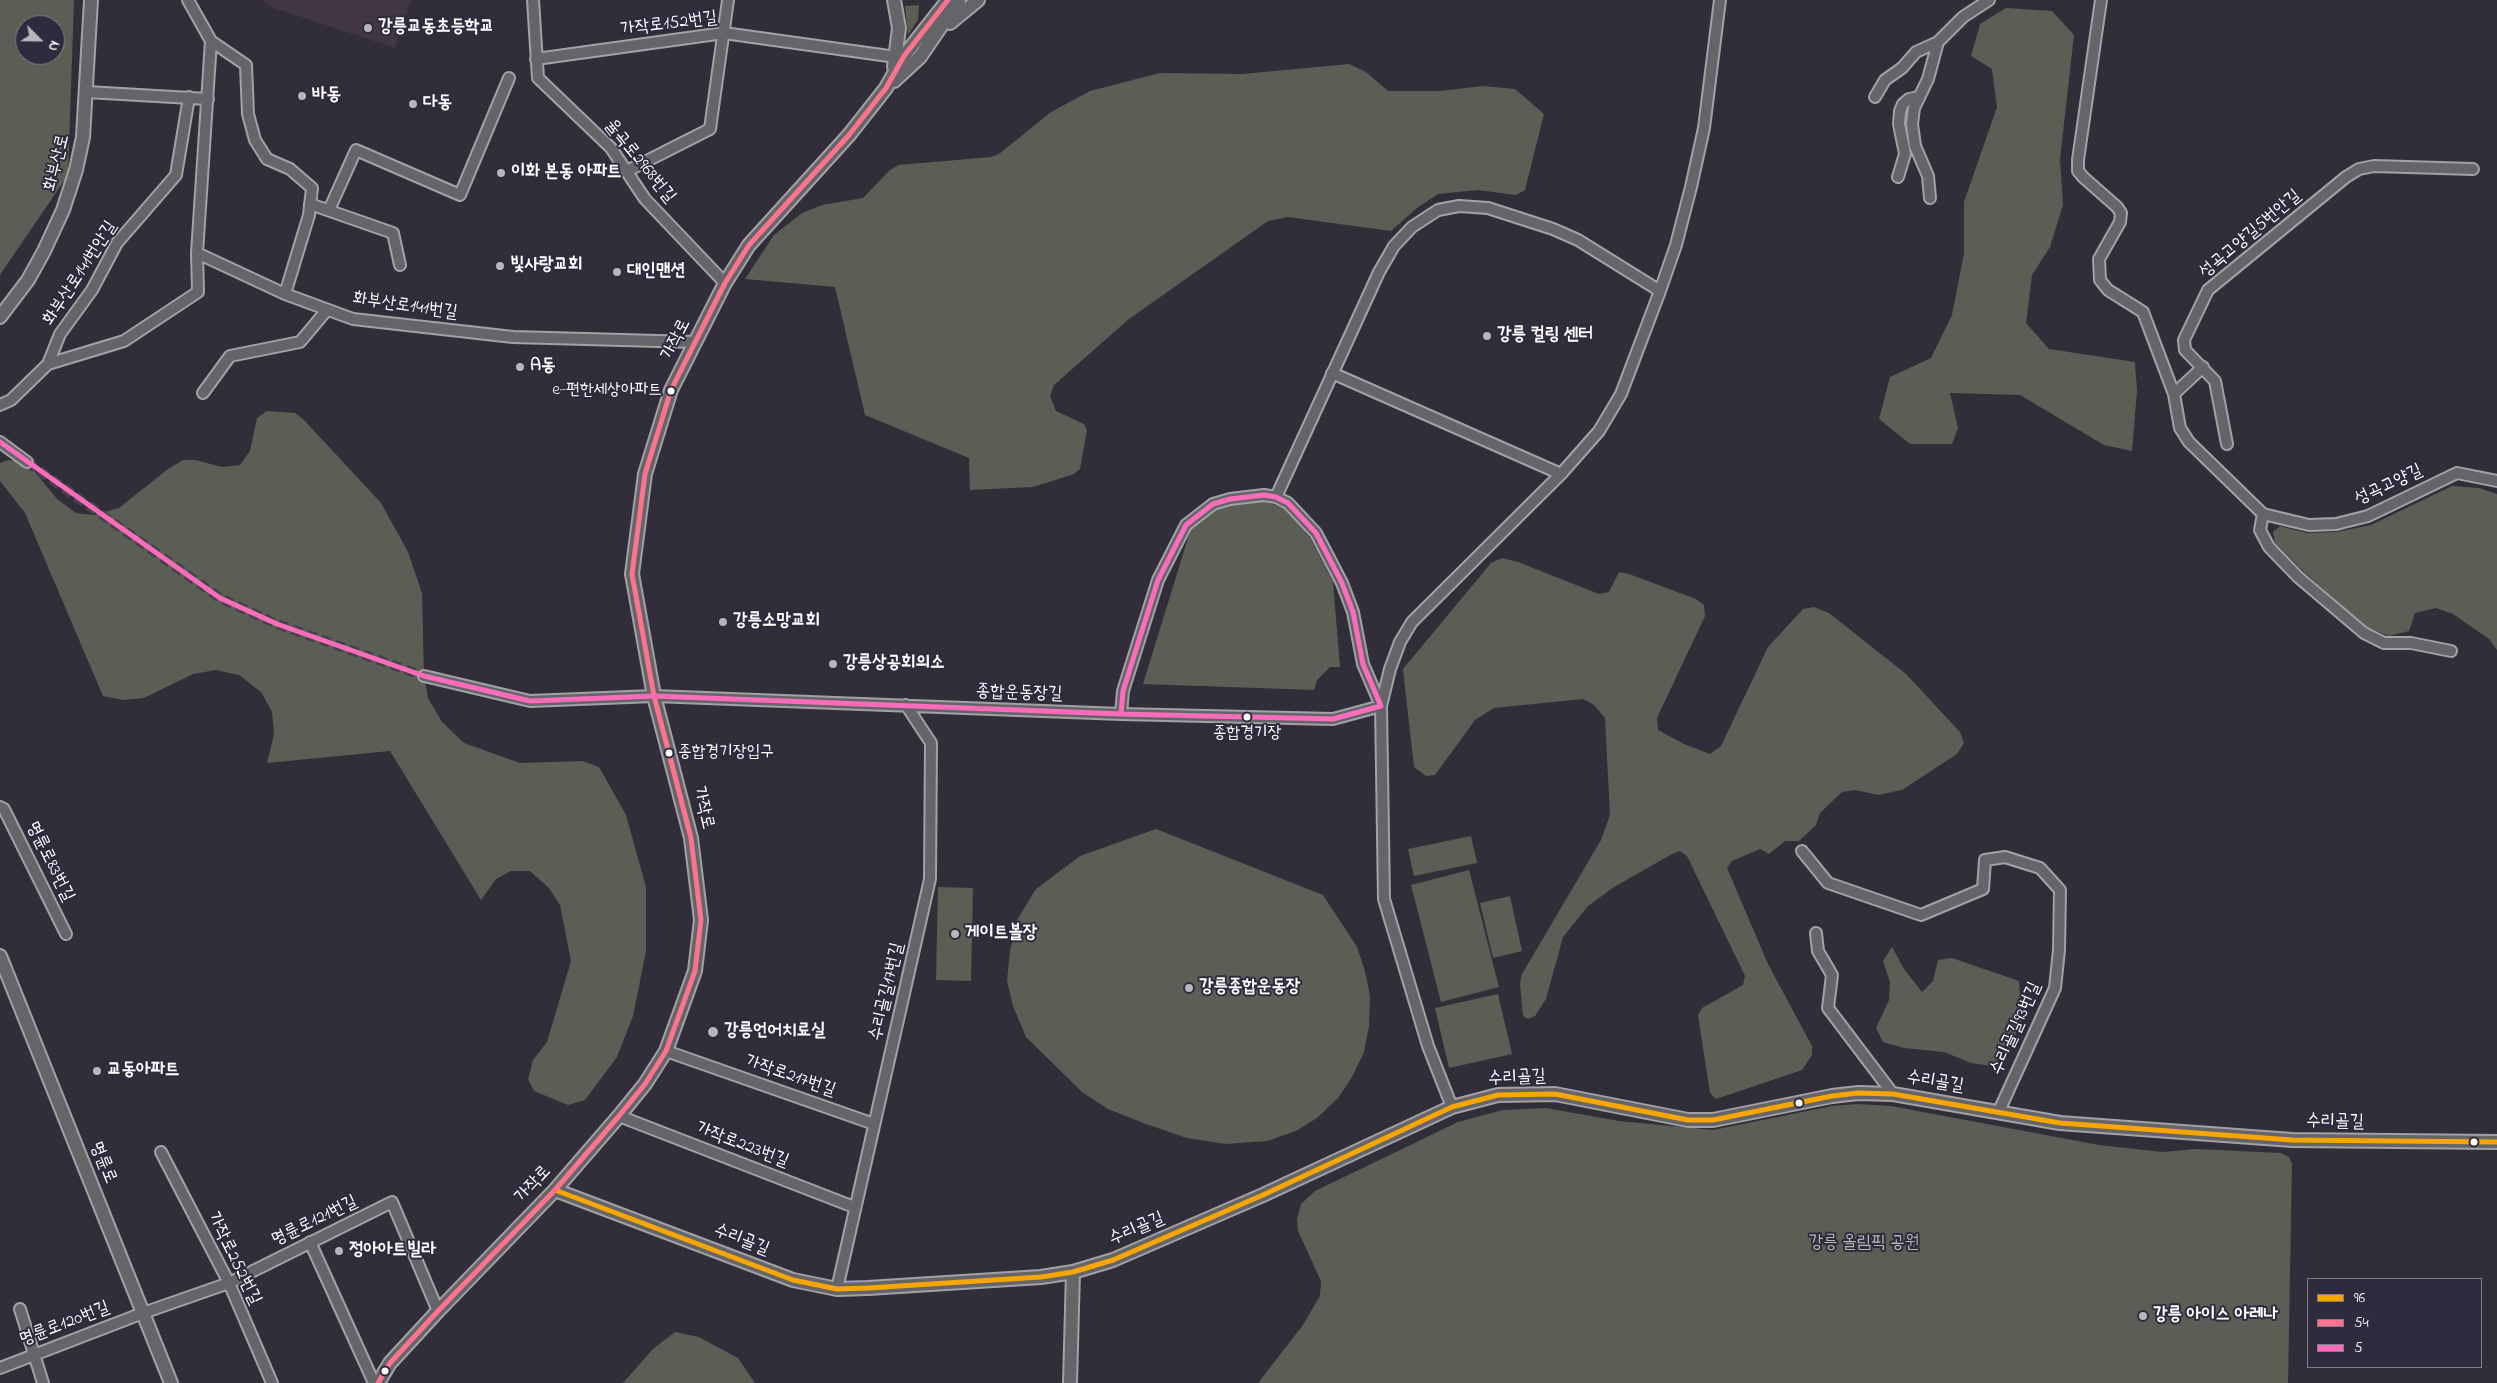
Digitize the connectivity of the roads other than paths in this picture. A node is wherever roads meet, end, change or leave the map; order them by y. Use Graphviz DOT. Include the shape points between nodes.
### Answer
graph roads {
  1 [pos="84,0"];
  2 [pos="91,0"];
  3 [pos="188,0"];
  4 [pos="533,0"];
  5 [pos="728,0"];
  6 [pos="894,0"];
  7 [pos="948,0"];
  8 [pos="959,0"];
  9 [pos="978,0"];
  10 [pos="1720,0"];
  11 [pos="1989,0"];
  12 [pos="2101,0"];
  13 [pos="90,14"];
  14 [pos="724,33"];
  15 [pos="211,41"];
  16 [pos="1938,42"];
  17 [pos="896,57"];
  18 [pos="920,57"];
  19 [pos="536,59"];
  20 [pos="893,76"];
  21 [pos="509,78"];
  22 [pos="886,88"];
  23 [pos="87,92"];
  24 [pos="189,97"];
  25 [pos="1874,97"];
  26 [pos="1919,97"];
  27 [pos="208,99"];
  28 [pos="2474,169"];
  29 [pos="627,171"];
  30 [pos="1898,177"];
  31 [pos="1930,198"];
  32 [pos="310,204"];
  33 [pos="329,210"];
  34 [pos="197,253"];
  35 [pos="400,265"];
  36 [pos="725,283"];
  37 [pos="1660,291"];
  38 [pos="285,294"];
  39 [pos="327,310"];
  40 [pos="0,317"];
  41 [pos="695,342"];
  42 [pos="48,364"];
  43 [pos="2203,367"];
  44 [pos="1332,373"];
  45 [pos="202,393"];
  46 [pos="2174,394"];
  47 [pos="0,404"];
  48 [pos="0,442"];
  49 [pos="2227,444"];
  50 [pos="27,462"];
  51 [pos="1561,474"];
  52 [pos="2497,481"];
  53 [pos="1276,497"];
  54 [pos="2263,514"];
  55 [pos="2451,651"];
  56 [pos="424,676"];
  57 [pos="654,696"];
  58 [pos="906,705"];
  59 [pos="1381,706"];
  60 [pos="1121,714"];
  61 [pos="0,807"];
  62 [pos="1802,851"];
  63 [pos="1816,933"];
  64 [pos="66,934"];
  65 [pos="0,956"];
  66 [pos="666,1051"];
  67 [pos="1893,1094"];
  68 [pos="1452,1107"];
  69 [pos="1999,1111"];
  70 [pos="619,1116"];
  71 [pos="874,1124"];
  72 [pos="2497,1142"];
  73 [pos="161,1152"];
  74 [pos="554,1190"];
  75 [pos="854,1207"];
  76 [pos="310,1242"];
  77 [pos="1073,1272"];
  78 [pos="229,1283"];
  79 [pos="837,1289"];
  80 [pos="20,1308"];
  81 [pos="438,1311"];
  82 [pos="143,1313"];
  83 [pos="34,1354"];
  84 [pos="0,1368"];
  85 [pos="42,1383"];
  86 [pos="171,1383"];
  87 [pos="272,1383"];
  88 [pos="374,1383"];
  89 [pos="378,1383"];
  90 [pos="1070,1383"];
  1 -- 13 [label="street"];
  2 -- 13 [label="street, 화부산로"];
  3 -- 15 [label="street"];
  4 -- 19 [label="street, 율곡로2968번길"];
  5 -- 14 [label="street"];
  6 -- 17 [label="street" via="899,28"];
  7 -- 20 [label="street, 가작로" via="904,56"];
  8 -- 18 [label="street, 가작로"];
  9 -- 18 [label="street" via="956,17"];
  10 -- 37 [label="street" via="1704,128 1676,244"];
  11 -- 16 [label="street" via="1963,16"];
  12 -- 46 [label="street" via="2078,171 2122,213 2099,259 2100,280 2108,290 2143,312"];
  13 -- 23 [label="street, 화부산로"];
  14 -- 17 [label="street, 가작로152번길"];
  14 -- 19 [label="street, 가작로152번길"];
  14 -- 29 [label="street" via="710,129"];
  15 -- 27 [label="street"];
  15 -- 32 [label="street" via="246,65 248,114 255,140 267,160 290,169 312,188"];
  16 -- 25 [label="street" via="1916,52 1885,80"];
  16 -- 26 [label="street"];
  17 -- 20 [label="street"];
  18 -- 22 [label="street, 가작로"];
  19 -- 29 [label="street, 율곡로2968번길" via="538,78 611,148"];
  20 -- 22 [label="street, 가작로"];
  21 -- 33 [label="street" via="460,195 356,150"];
  22 -- 36 [label="street, 가작로" via="849,135 750,245"];
  23 -- 24 [label="street"];
  23 -- 40 [label="street, 화부산로" via="83,137 63,210 28,280"];
  24 -- 27 [label="street"];
  24 -- 42 [label="street, 화부산로141번안길" via="176,175 117,243 92,290 60,334"];
  26 -- 30 [label="street" via="1908,99 1900,111 1905,154"];
  26 -- 31 [label="street" via="1912,124 1915,146 1928,176"];
  27 -- 34 [label="street"];
  28 -- 43 [label="street, 성곡고양길5번안길" via="2374,166 2359,169 2346,177 2208,290 2184,340 2185,350"];
  29 -- 36 [label="street, 율곡로2968번길" via="645,199"];
  32 -- 33 [label="street"];
  32 -- 38 [label="street"];
  33 -- 35 [label="street" via="393,233"];
  34 -- 38 [label="street, 화부산로141번길"];
  34 -- 42 [label="street" via="198,292 124,341"];
  36 -- 41 [label="street, 가작로"];
  37 -- 44 [label="street" via="1578,240 1553,229 1488,208 1459,206 1438,210 1412,227 1394,246"];
  37 -- 51 [label="street" via="1621,394 1599,431"];
  38 -- 39 [label="street, 화부산로141번길"];
  39 -- 41 [label="street, 화부산로141번길" via="352,319 513,337"];
  39 -- 45 [label="street" via="300,342 230,356"];
  41 -- 57 [label="street, 가작로" via="671,390 645,474 632,574"];
  42 -- 47 [label="street" via="11,400"];
  43 -- 46 [label="street"];
  43 -- 49 [label="street, 성곡고양길5번안길" via="2214,381"];
  44 -- 51 [label="street"];
  44 -- 53 [label="street"];
  46 -- 54 [label="street" via="2180,428 2189,442"];
  48 -- 50 [label="street"];
  51 -- 59 [label="street" via="1412,622 1390,669"];
  52 -- 54 [label="street, 성곡고양길" via="2457,473 2368,516 2336,524 2308,524"];
  53 -- 59 [label="street" via="1288,503 1302,517 1328,553 1350,604 1364,664"];
  53 -- 60 [label="street" via="1248,496 1214,504 1186,525 1158,580 1123,692"];
  54 -- 55 [label="street" via="2260,530 2269,547 2298,577 2364,633 2384,642"];
  56 -- 57 [label="street, 종합운동장길" via="530,701"];
  57 -- 58 [label="street, 종합운동장길"];
  57 -- 66 [label="street, 가작로" via="691,838 701,920 695,971"];
  58 -- 60 [label="street, 종합운동장길"];
  58 -- 71 [label="street, 수리골길17번길" via="931,743 930,879"];
  59 -- 60 [label="street, 종합운동장길" via="1333,720"];
  59 -- 68 [label="street" via="1384,899 1428,1046"];
  61 -- 64 [label="street, 명륜로83번길" via="4,809"];
  62 -- 69 [label="street, 수리골길93번길" via="1828,883 1921,915 1983,889 1985,860 2005,857 2040,868 2060,890 2055,988"];
  63 -- 67 [label="street" via="1818,951 1832,975 1828,1008"];
  65 -- 82 [label="street, 명륜로"];
  66 -- 70 [label="street, 가작로"];
  66 -- 71 [label="street, 가작로217번길"];
  67 -- 68 [label="street, 수리골길" via="1832,1096 1713,1120 1688,1120 1554,1094 1498,1095"];
  67 -- 69 [label="street, 수리골길"];
  68 -- 77 [label="street, 수리골길" via="1121,1257"];
  69 -- 72 [label="street, 수리골길" via="2060,1123 2292,1140"];
  70 -- 74 [label="street, 가작로"];
  70 -- 75 [label="street, 가작로223번길"];
  71 -- 75 [label="street, 수리골길17번길"];
  73 -- 78 [label="street, 가작로252번길"];
  74 -- 79 [label="street, 수리골길" via="793,1280"];
  74 -- 81 [label="street, 가작로"];
  75 -- 79 [label="street, 수리골길17번길"];
  76 -- 78 [label="street, 명륜로121번길"];
  76 -- 81 [label="street, 명륜로121번길" via="392,1202"];
  76 -- 88 [label="street"];
  77 -- 79 [label="street, 수리골길" via="904,1287"];
  77 -- 90 [label="street"];
  78 -- 82 [label="street, 명륜로121번길"];
  78 -- 87 [label="street, 가작로252번길"];
  80 -- 83 [label="street"];
  81 -- 89 [label="street, 가작로" via="390,1363"];
  82 -- 83 [label="street, 명륜로120번길"];
  82 -- 86 [label="street, 명륜로"];
  83 -- 84 [label="street, 명륜로120번길"];
  83 -- 85 [label="street"];
}
